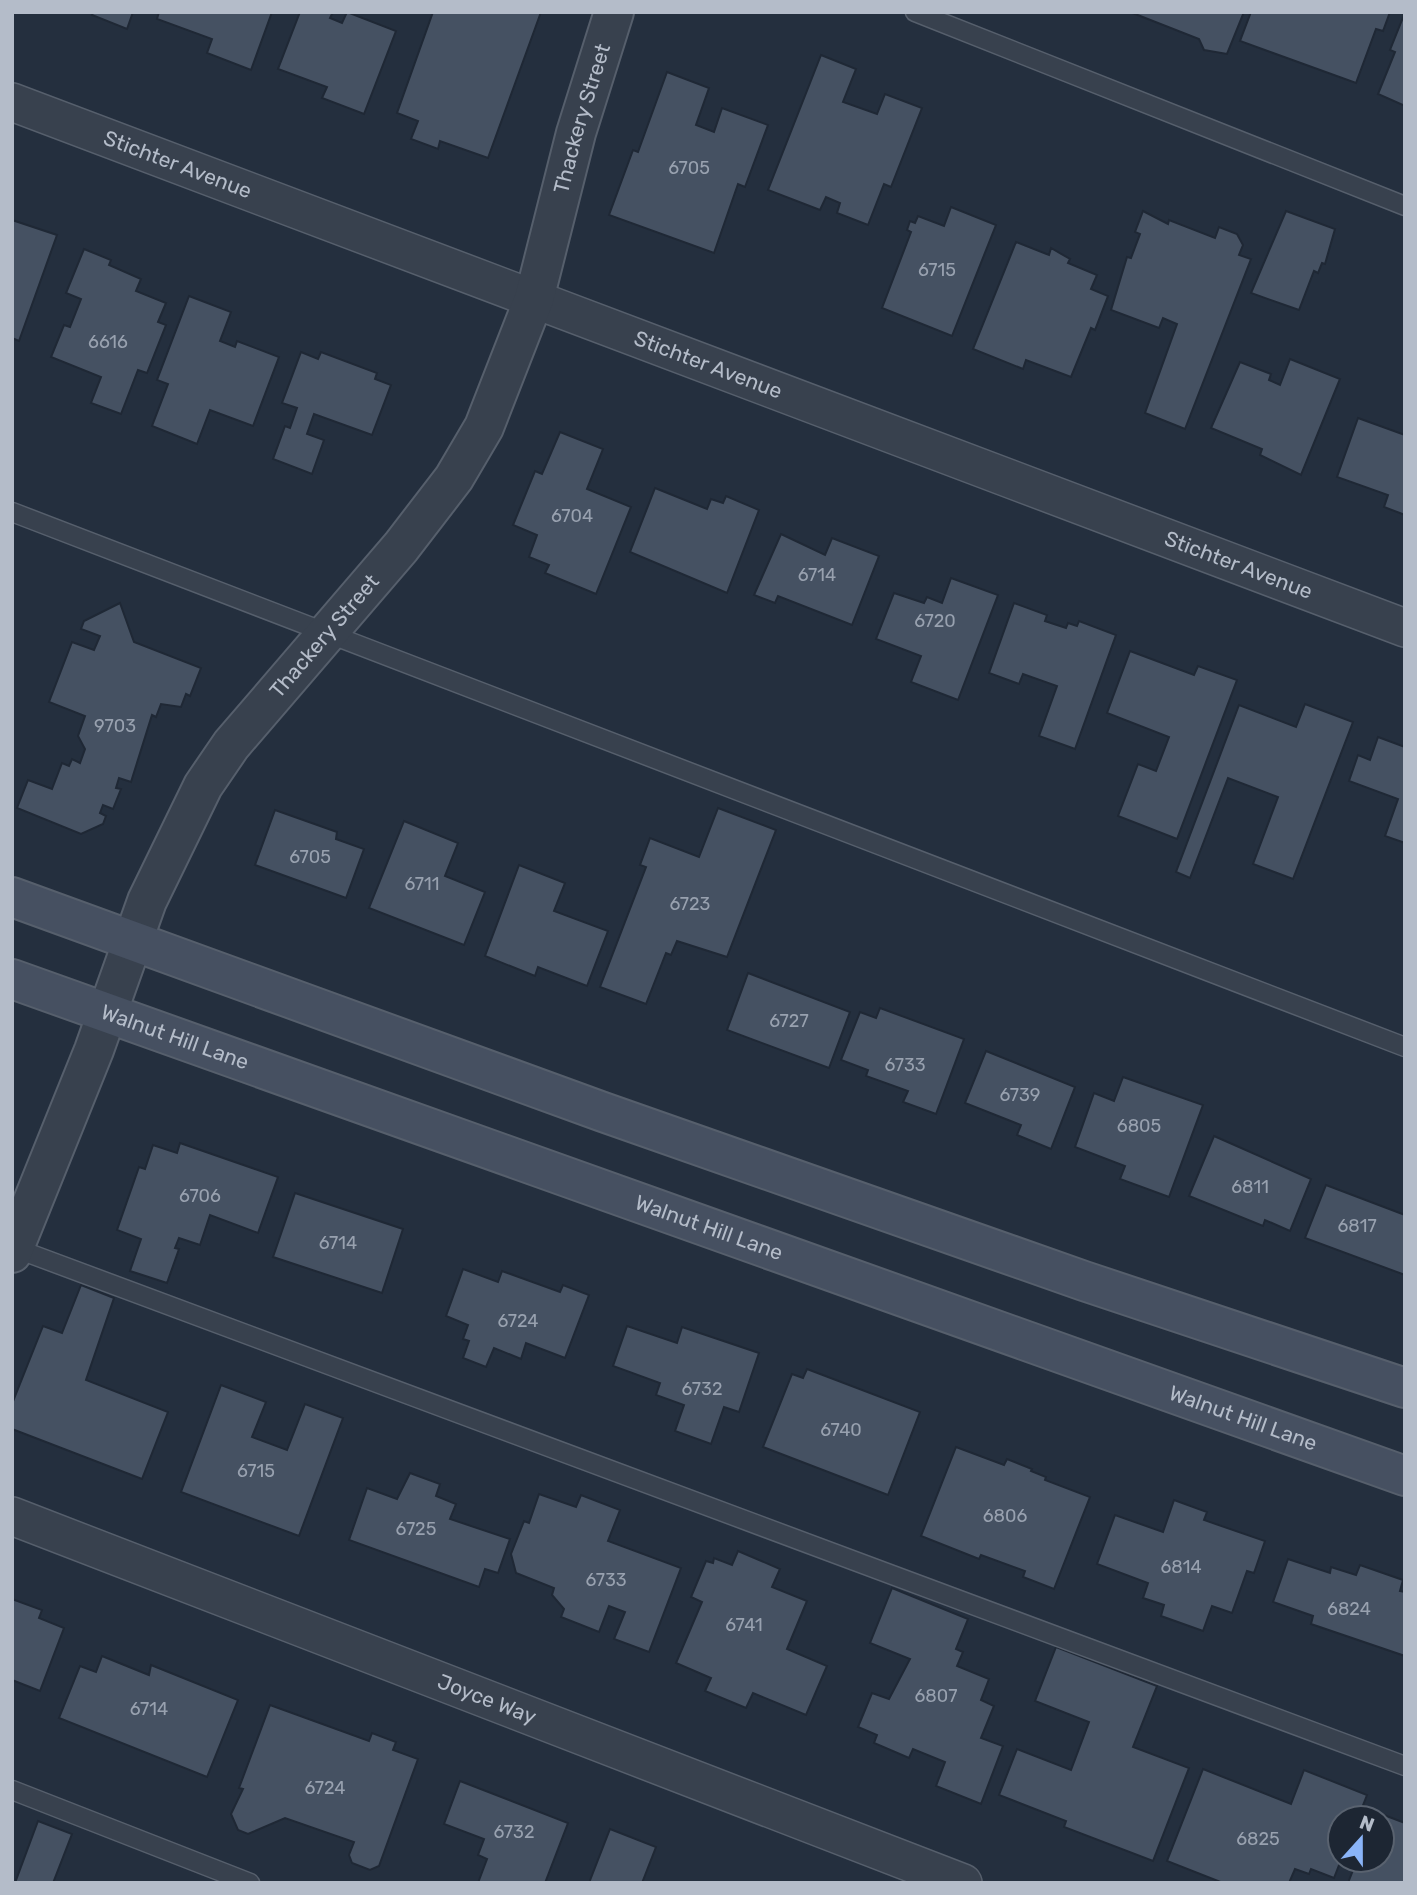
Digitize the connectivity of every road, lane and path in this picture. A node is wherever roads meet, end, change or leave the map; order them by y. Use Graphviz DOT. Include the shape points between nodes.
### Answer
graph roads {
  1 [pos="614,12"];
  2 [pos="915,12"];
  3 [pos="12,102"];
  4 [pos="1405,206"];
  5 [pos="534,299"];
  6 [pos="12,512"];
  7 [pos="1405,628"];
  8 [pos="327,634"];
  9 [pos="12,897"];
  10 [pos="133,939"];
  11 [pos="12,979"];
  12 [pos="108,1012"];
  13 [pos="1405,1047"];
  14 [pos="13,1249"];
  15 [pos="1405,1388"];
  16 [pos="1405,1476"];
  17 [pos="12,1516"];
  18 [pos="1405,1766"];
  19 [pos="12,1790"];
  20 [pos="250,1883"];
  21 [pos="963,1883"];
  1 -- 5 [label="street, Thackery Street" via="576,133"];
  2 -- 4 [label="lane"];
  3 -- 5 [label="street, Stichter Avenue"];
  5 -- 7 [label="street, Stichter Avenue"];
  5 -- 8 [label="street, Thackery Street" via="484,427 454,478"];
  6 -- 8 [label="lane"];
  8 -- 10 [label="street, Thackery Street" via="203,786"];
  8 -- 13 [label="lane"];
  9 -- 10 [label="main road"];
  10 -- 12 [label="street, Thackery Street"];
  10 -- 15 [label="main road" via="603,1112"];
  11 -- 12 [label="main road, Walnut Hill Lane"];
  12 -- 14 [label="street, Thackery Street"];
  12 -- 16 [label="main road, Walnut Hill Lane"];
  14 -- 18 [label="lane"];
  17 -- 21 [label="street, Joyce Way"];
  19 -- 20 [label="lane"];
}
